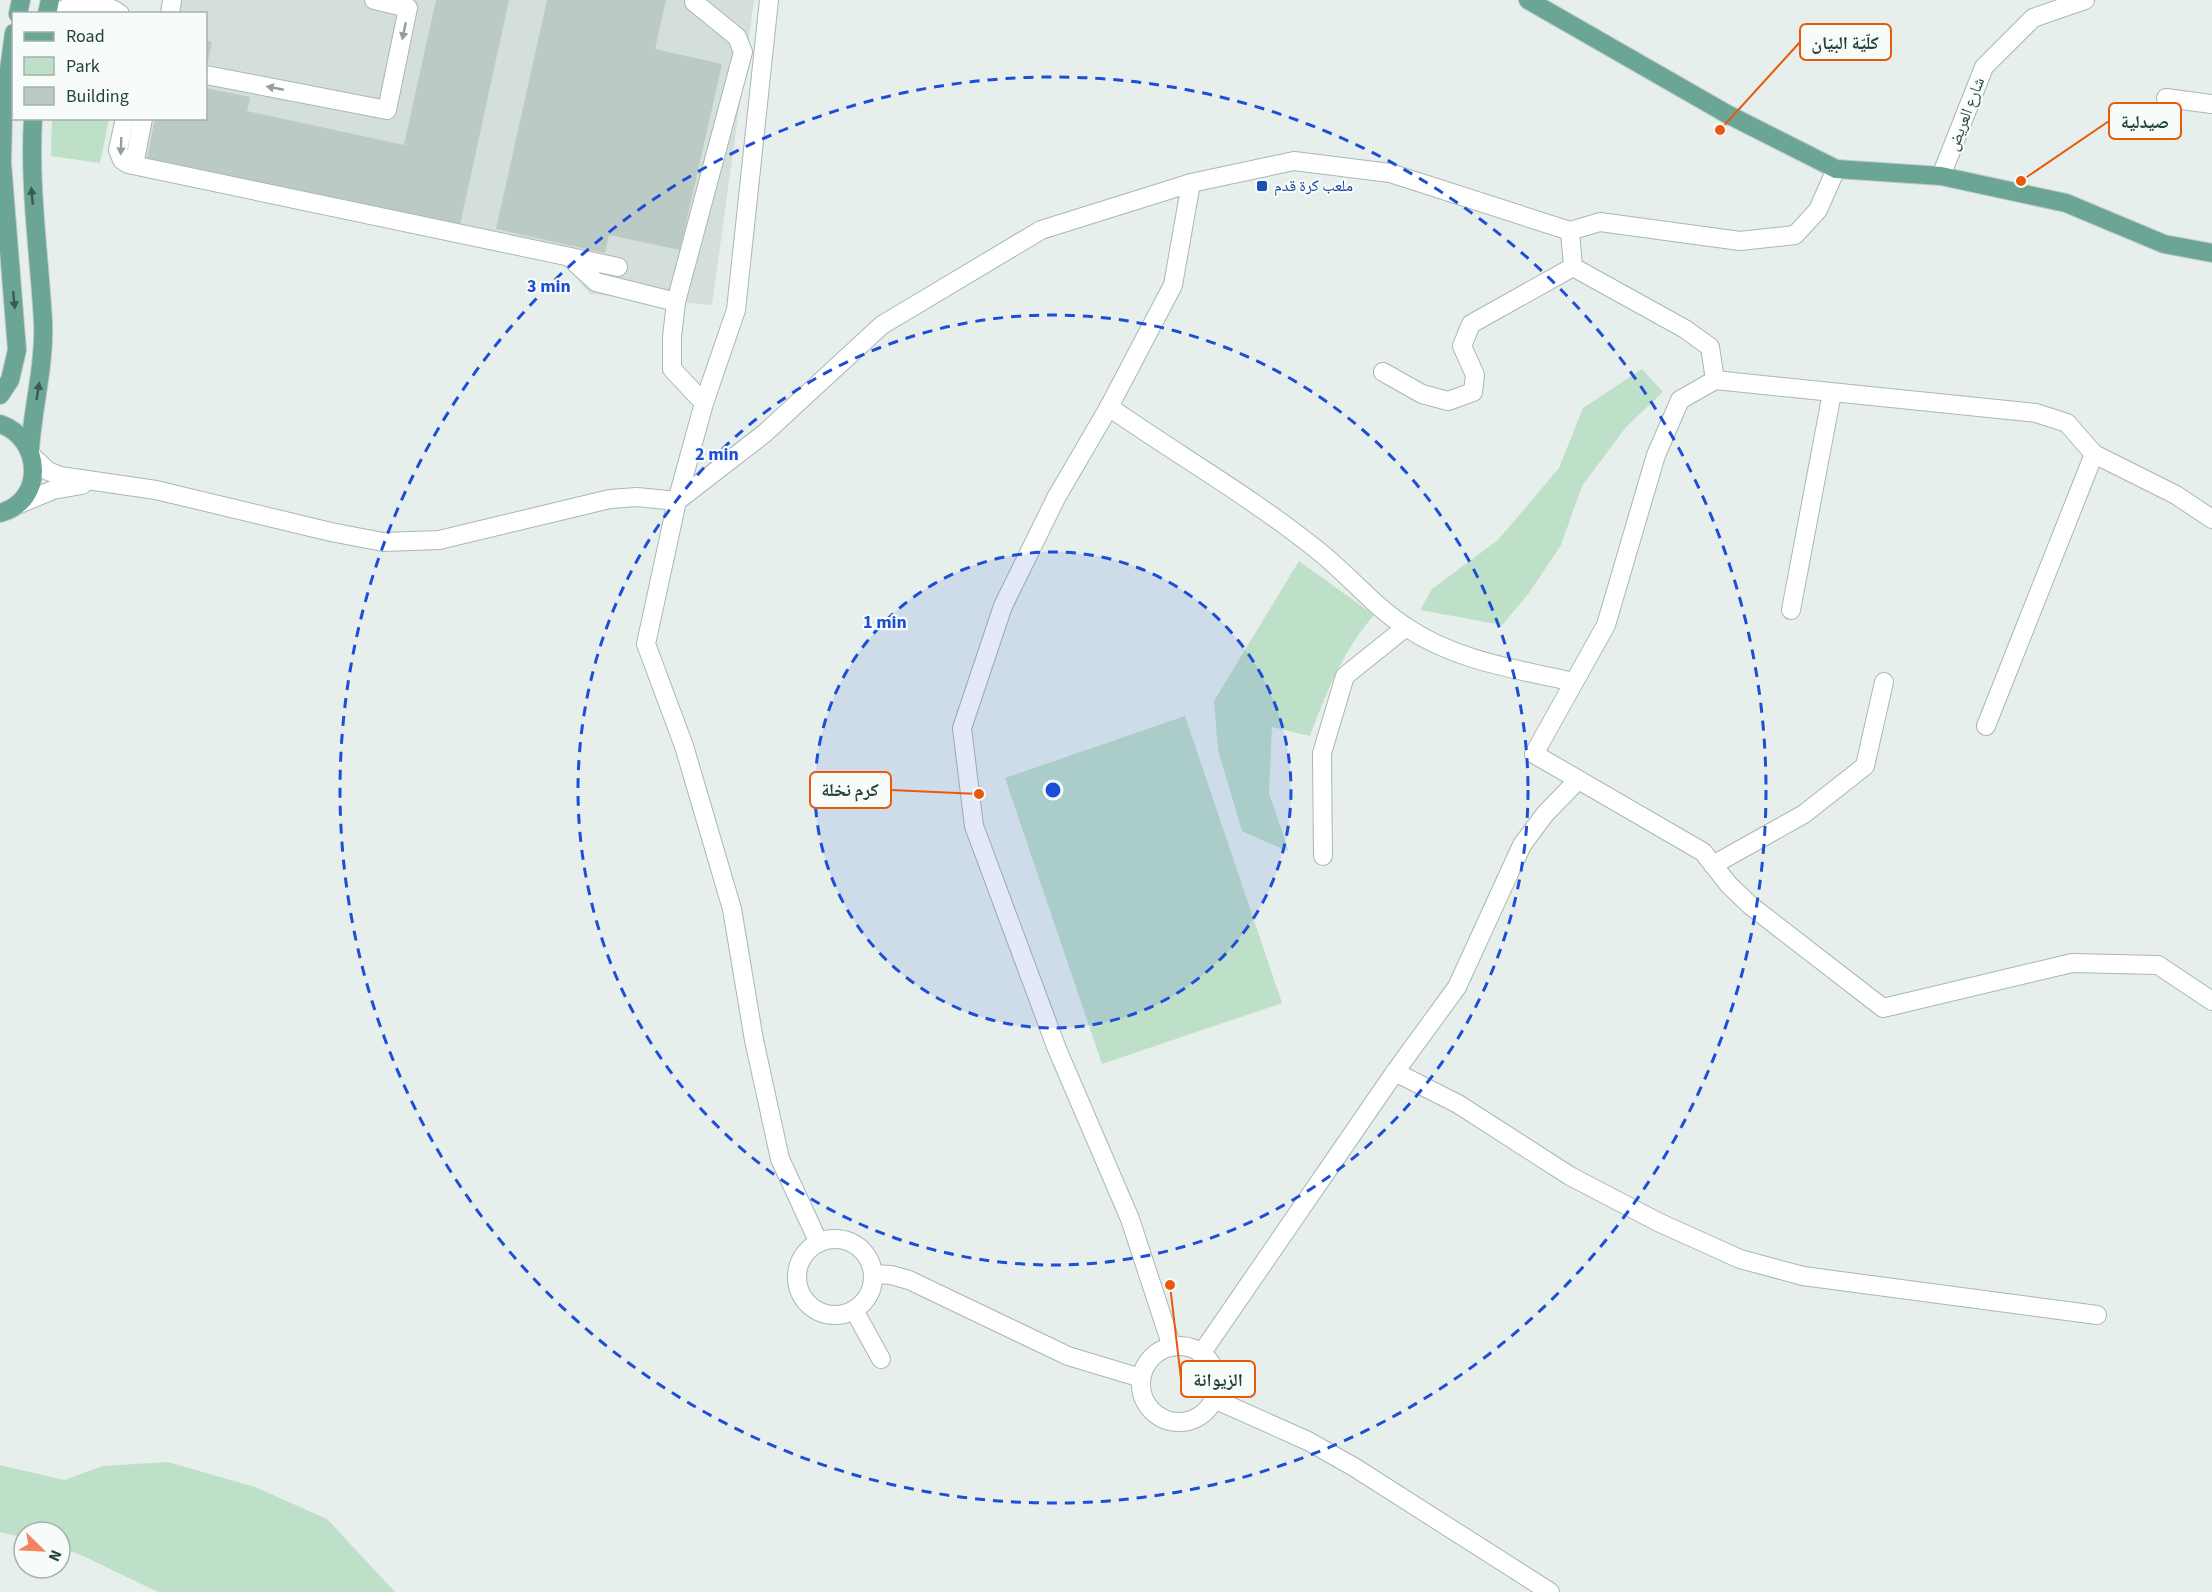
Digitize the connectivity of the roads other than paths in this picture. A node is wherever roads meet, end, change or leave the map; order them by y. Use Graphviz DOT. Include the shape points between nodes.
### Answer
graph roads {
  1 [pos="374,0"];
  2 [pos="769,0"];
  3 [pos="1528,0"];
  4 [pos="2085,0"];
  5 [pos="694,2"];
  6 [pos="62,12"];
  7 [pos="117,12"];
  8 [pos="12,48"];
  9 [pos="207,75"];
  10 [pos="2166,98"];
  11 [pos="2212,104"];
  12 [pos="33,120"];
  13 [pos="125,120"];
  14 [pos="142,120"];
  15 [pos="134,165"];
  16 [pos="1836,169"];
  17 [pos="1941,176"];
  18 [pos="1191,183"];
  19 [pos="1570,231"];
  20 [pos="2212,253"];
  21 [pos="568,256"];
  22 [pos="618,267"];
  23 [pos="1573,267"];
  24 [pos="676,302"];
  25 [pos="1383,372"];
  26 [pos="1715,380"];
  27 [pos="1832,393"];
  28 [pos="0,395"];
  29 [pos="704,403"];
  30 [pos="1109,407"];
  31 [pos="0,424"];
  32 [pos="31,453"];
  33 [pos="2094,454"];
  34 [pos="102,483"];
  35 [pos="677,501"];
  36 [pos="17,505"];
  37 [pos="0,513"];
  38 [pos="2212,519"];
  39 [pos="1791,610"];
  40 [pos="1406,627"];
  41 [pos="1574,682"];
  42 [pos="1884,682"];
  43 [pos="1986,726"];
  44 [pos="1578,780"];
  45 [pos="1323,856"];
  46 [pos="1713,865"];
  47 [pos="2212,1001"];
  48 [pos="1395,1072"];
  49 [pos="819,1243"];
  50 [pos="873,1274"];
  51 [pos="854,1310"];
  52 [pos="2097,1315"];
  53 [pos="1172,1347"];
  54 [pos="1202,1354"];
  55 [pos="881,1359"];
  56 [pos="1141,1378"];
  57 [pos="1214,1399"];
  58 [pos="1550,1592"];
  1 -- 9 [label="street, one-way" via="408,8 387,110"];
  2 -- 29 [label="street" via="736,310"];
  3 -- 16 [label="main road" via="1727,114"];
  4 -- 17 [label="street, شارع العريض" via="2033,18 1984,67"];
  5 -- 24 [label="street" via="737,37 743,52"];
  6 -- 7 [label="street" via="82,3"];
  8 -- 28 [label="main road, one-way" via="3,114 2,163 17,350 10,380"];
  10 -- 11 [label="street"];
  32 -- 12 [label="main road, one-way" via="43,323 31,180"];
  13 -- 15 [label="street, one-way" via="118,150 122,160"];
  14 -- 15 [label="street"];
  15 -- 21 [label="street"];
  16 -- 17 [label="main road"];
  16 -- 19 [label="street" via="1818,210 1795,235 1740,241 1600,222"];
  17 -- 20 [label="main road" via="2066,203 2164,243"];
  18 -- 19 [label="street" via="1294,161 1390,173"];
  18 -- 30 [label="street" via="1173,285"];
  18 -- 35 [label="street" via="1041,230 882,326 765,433"];
  19 -- 23 [label="street"];
  21 -- 22 [label="street"];
  21 -- 24 [label="street" via="596,282"];
  23 -- 25 [label="street" via="1471,324 1462,346 1475,375 1473,392 1448,401 1422,394"];
  23 -- 26 [label="street" via="1710,347"];
  24 -- 29 [label="street" via="672,369"];
  26 -- 27 [label="street"];
  26 -- 41 [label="street" via="1680,400 1656,454 1606,625"];
  27 -- 33 [label="street" via="2036,413 2067,423"];
  27 -- 39 [label="street"];
  29 -- 35 [label="street"];
  30 -- 40 [label="street" via="1232,487 1317,549"];
  30 -- 53 [label="street" via="1056,498 1003,606 962,728 974,826 1057,1049 1130,1219"];
  31 -- 32 [label="main road" via="22,436"];
  32 -- 34 [label="street" via="48,471"];
  32 -- 36 [label="main road" via="33,479"];
  33 -- 38 [label="street" via="2176,495"];
  33 -- 43 [label="street"];
  34 -- 35 [label="street" via="156,490 358,538 411,543 472,533 610,500 637,497"];
  34 -- 36 [label="street" via="53,490"];
  35 -- 49 [label="street" via="646,644 684,746 732,909 754,1040 780,1159"];
  36 -- 37 [label="main road"];
  40 -- 41 [label="street" via="1470,659"];
  40 -- 45 [label="street" via="1345,676 1322,753"];
  41 -- 44 [label="street" via="1534,754"];
  42 -- 46 [label="street" via="1865,766 1804,814"];
  44 -- 46 [label="street" via="1703,852"];
  44 -- 48 [label="street" via="1522,845 1457,987"];
  46 -- 47 [label="street" via="1751,906 1883,1008 2072,963 2158,964"];
  48 -- 52 [label="street" via="1458,1104 1570,1176 1740,1259 1803,1276"];
  48 -- 54 [label="street"];
  49 -- 50 [label="street" via="840,1239 852,1243 870,1262"];
  49 -- 51 [label="street" via="805,1252 799,1263 796,1276 801,1294 812,1309 823,1314 836,1316"];
  50 -- 51 [label="street" via="867,1298"];
  50 -- 56 [label="street" via="909,1280 1068,1356"];
  51 -- 55 [label="street"];
  53 -- 54 [label="street" via="1184,1346"];
  53 -- 56 [label="street" via="1150,1359"];
  54 -- 57 [label="street" via="1214,1368"];
  56 -- 57 [label="street" via="1142,1396 1148,1407 1168,1421 1192,1420 1203,1414"];
  57 -- 58 [label="street" via="1308,1441 1354,1467"];
}
